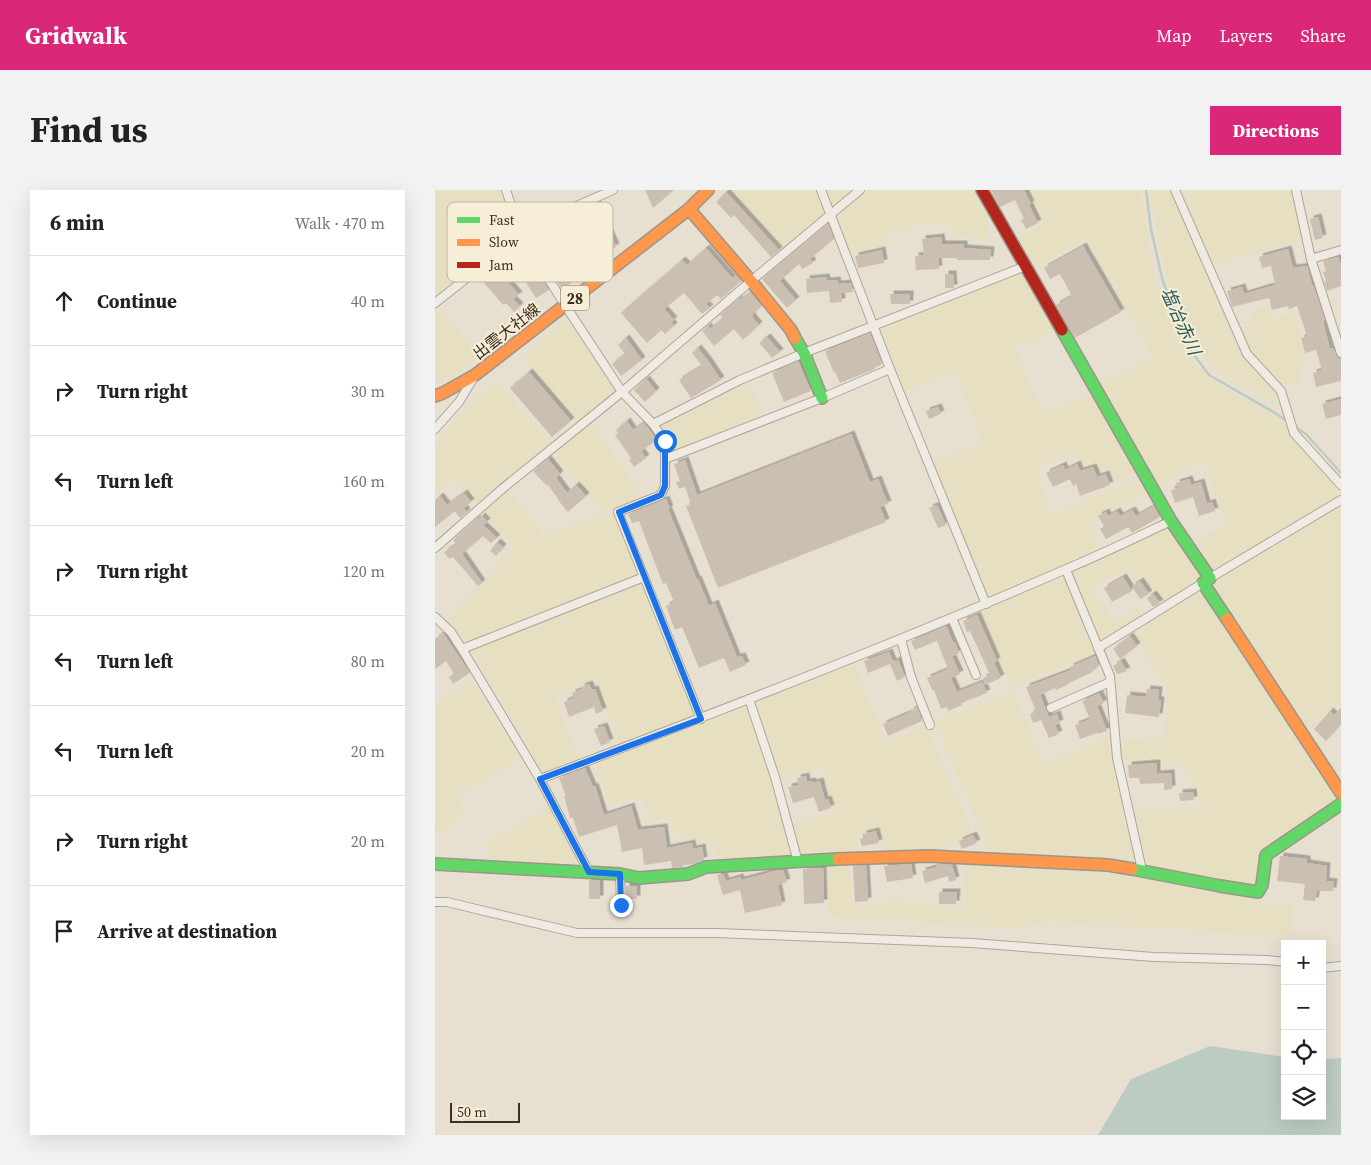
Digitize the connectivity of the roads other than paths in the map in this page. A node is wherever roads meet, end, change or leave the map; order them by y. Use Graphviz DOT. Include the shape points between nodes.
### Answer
graph roads {
  1 [pos="506,190"];
  2 [pos="613,190"];
  3 [pos="708,190"];
  4 [pos="821,190"];
  5 [pos="860,190"];
  6 [pos="982,190"];
  7 [pos="1175,190"];
  8 [pos="1296,190"];
  9 [pos="510,202"];
  10 [pos="586,202"];
  11 [pos="689,210"];
  12 [pos="830,215"];
  13 [pos="1341,250"];
  14 [pos="1311,259"];
  15 [pos="1026,266"];
  16 [pos="613,268"];
  17 [pos="751,280"];
  18 [pos="462,282"];
  19 [pos="551,282"];
  20 [pos="595,282"];
  21 [pos="435,303"];
  22 [pos="565,305"];
  23 [pos="874,326"];
  24 [pos="804,353"];
  25 [pos="1341,353"];
  26 [pos="890,369"];
  27 [pos="475,375"];
  28 [pos="622,392"];
  29 [pos="435,396"];
  30 [pos="822,398"];
  31 [pos="653,424"];
  32 [pos="435,429"];
  33 [pos="665,459"];
  34 [pos="1341,485"];
  35 [pos="1341,500"];
  36 [pos="1171,521"];
  37 [pos="435,548"];
  38 [pos="1066,570"];
  39 [pos="644,577"];
  40 [pos="1206,581"];
  41 [pos="986,604"];
  42 [pos="435,617"];
  43 [pos="952,618"];
  44 [pos="901,639"];
  45 [pos="1098,648"];
  46 [pos="463,649"];
  47 [pos="976,675"];
  48 [pos="1111,682"];
  49 [pos="749,700"];
  50 [pos="1051,708"];
  51 [pos="701,719"];
  52 [pos="931,725"];
  53 [pos="540,779"];
  54 [pos="1341,793"];
  55 [pos="1341,804"];
  56 [pos="798,862"];
  57 [pos="435,864"];
  58 [pos="1142,870"];
  59 [pos="589,872"];
  60 [pos="620,874"];
  61 [pos="435,902"];
  62 [pos="621,905"];
  63 [pos="1281,962"];
  64 [pos="1341,966"];
  65 [pos="1326,968"];
  1 -- 9 [label="street"];
  2 -- 10 [label="street"];
  3 -- 11 [label="street, 出雲大社線 / 28"];
  4 -- 12 [label="street"];
  5 -- 12 [label="street"];
  6 -- 15 [label="street"];
  7 -- 34 [label="street" via="1247,354 1281,391 1294,433"];
  8 -- 14 [label="street"];
  11 -- 16 [label="street, 出雲大社線 / 28"];
  11 -- 17 [label="street"];
  12 -- 17 [label="street"];
  12 -- 23 [label="street"];
  13 -- 14 [label="street"];
  14 -- 25 [label="street"];
  15 -- 23 [label="street"];
  15 -- 36 [label="street"];
  17 -- 24 [label="street" via="791,330"];
  17 -- 28 [label="street"];
  18 -- 21 [label="street"];
  19 -- 22 [label="street"];
  20 -- 22 [label="street, 出雲大社線 / 28"];
  22 -- 27 [label="street, 出雲大社線 / 28"];
  22 -- 28 [label="street"];
  23 -- 24 [label="street"];
  23 -- 26 [label="street"];
  24 -- 30 [label="street"];
  24 -- 31 [label="street" via="740,380"];
  26 -- 30 [label="street"];
  26 -- 41 [label="street"];
  27 -- 29 [label="street, 出雲大社線 / 28"];
  27 -- 32 [label="street" via="459,402"];
  28 -- 31 [label="street"];
  28 -- 37 [label="street"];
  30 -- 33 [label="street"];
  31 -- 33 [label="street" via="665,441"];
  33 -- 39 [label="street" via="665,486 661,495 619,512"];
  35 -- 40 [label="street"];
  36 -- 38 [label="street"];
  36 -- 40 [label="street"];
  38 -- 41 [label="street"];
  38 -- 45 [label="street"];
  39 -- 46 [label="street"];
  39 -- 51 [label="street"];
  40 -- 45 [label="street"];
  40 -- 54 [label="street"];
  41 -- 43 [label="street"];
  42 -- 46 [label="street"];
  43 -- 44 [label="street"];
  43 -- 47 [label="street"];
  44 -- 49 [label="street"];
  44 -- 52 [label="street" via="911,677"];
  45 -- 48 [label="street"];
  46 -- 53 [label="street"];
  48 -- 50 [label="street"];
  48 -- 58 [label="street" via="1117,758"];
  49 -- 51 [label="street"];
  49 -- 56 [label="street" via="775,777"];
  51 -- 53 [label="street"];
  53 -- 59 [label="street"];
  55 -- 58 [label="street" via="1266,855 1258,892"];
  56 -- 58 [label="street" via="929,856 1108,865"];
  56 -- 60 [label="street" via="705,867 688,874 639,878"];
  57 -- 59 [label="street"];
  59 -- 60 [label="street"];
  60 -- 62 [label="street"];
  61 -- 63 [label="street" via="447,902 577,933 716,933 943,942 1154,957"];
  64 -- 65 [label="street"];
}
